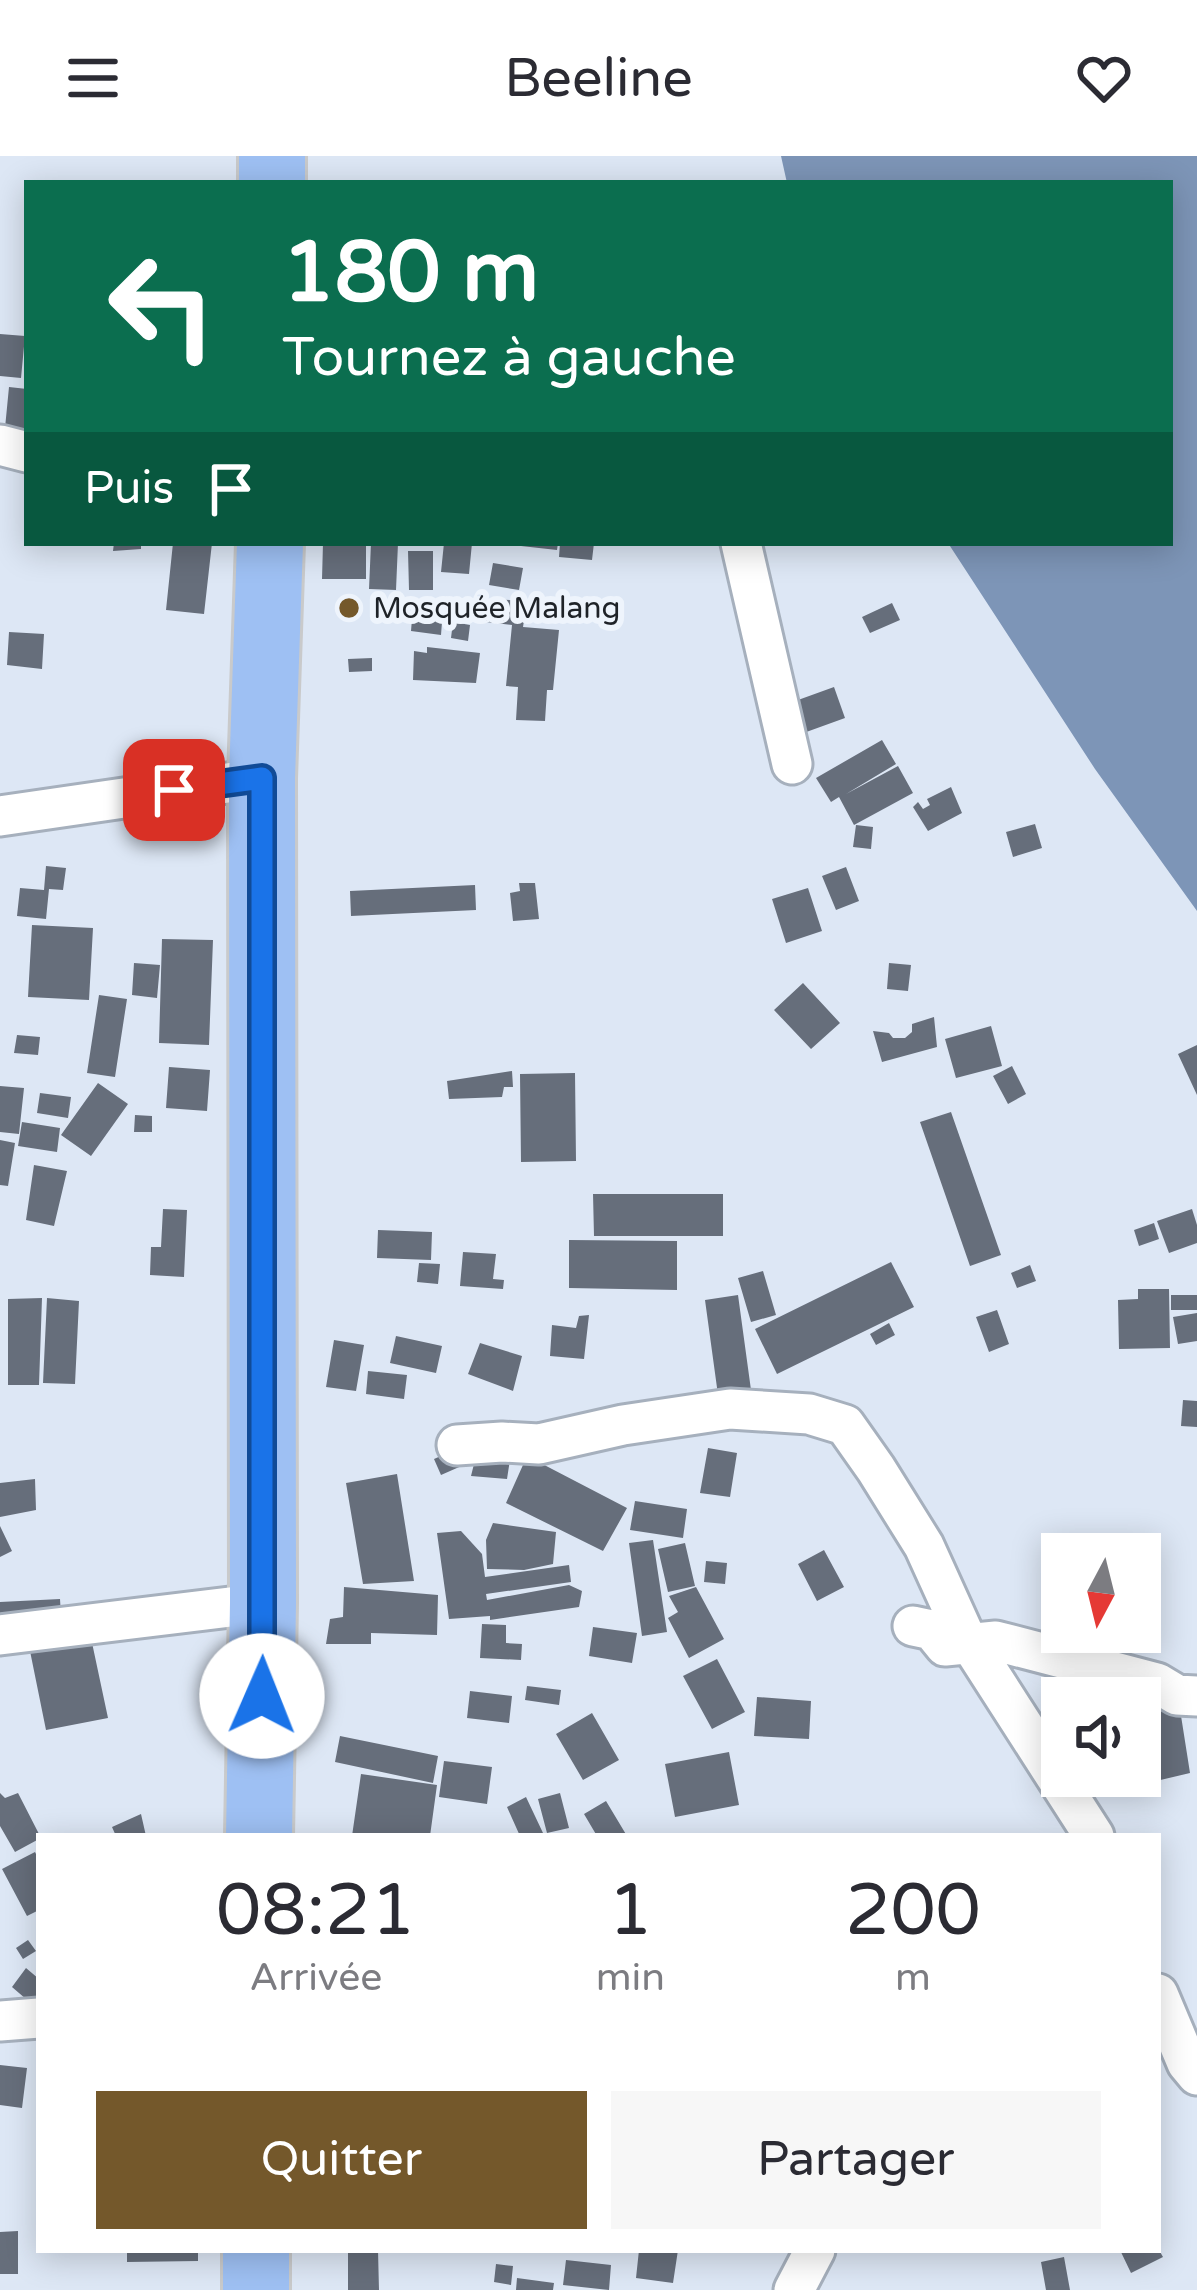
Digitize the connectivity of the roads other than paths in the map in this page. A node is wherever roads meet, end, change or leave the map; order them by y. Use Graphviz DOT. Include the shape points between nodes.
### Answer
graph roads {
  1 [pos="270,546"];
  2 [pos="742,546"];
  3 [pos="791,764"];
  4 [pos="262,778"];
  5 [pos="0,816"];
  6 [pos="458,1445"];
  7 [pos="263,1603"];
  8 [pos="913,1626"];
  9 [pos="0,1635"];
  10 [pos="970,1644"];
  11 [pos="1197,1696"];
  12 [pos="259,1833"];
  13 [pos="1092,1833"];
  14 [pos="1161,2004"];
  15 [pos="36,2018"];
  16 [pos="0,2021"];
  17 [pos="1181,2068"];
  18 [pos="256,2253"];
  19 [pos="813,2253"];
  20 [pos="256,2290"];
  21 [pos="794,2290"];
  1 -- 4 [label="highway"];
  2 -- 3 [label="street"];
  4 -- 5 [label="street"];
  4 -- 7 [label="highway"];
  6 -- 10 [label="street" via="538,1444 730,1409 845,1425 924,1546"];
  7 -- 9 [label="street"];
  7 -- 12 [label="highway"];
  8 -- 10 [label="street" via="932,1630 945,1646"];
  10 -- 11 [label="street" via="997,1641"];
  10 -- 13 [label="street"];
  14 -- 17 [label="street"];
  15 -- 16 [label="street"];
  18 -- 20 [label="highway"];
  19 -- 21 [label="street"];
}
